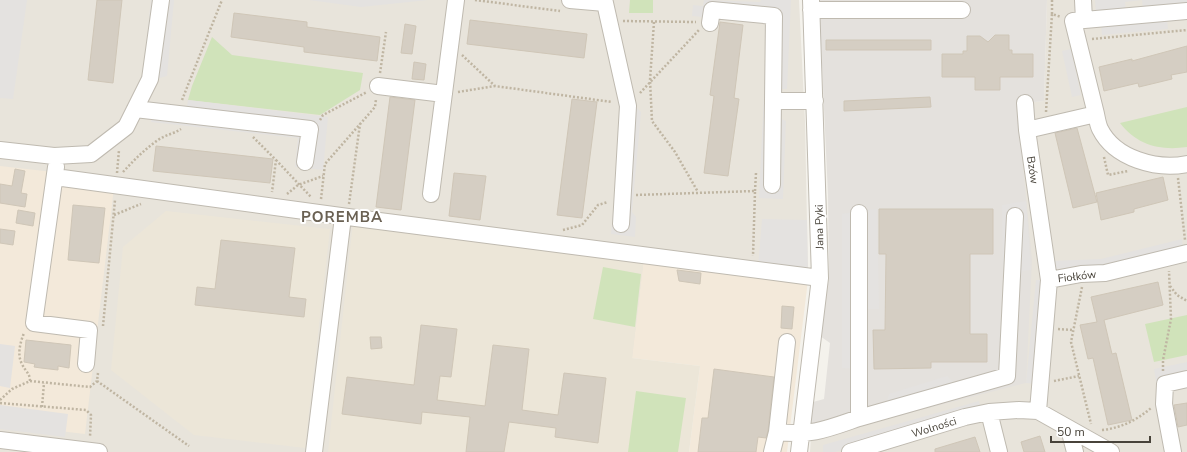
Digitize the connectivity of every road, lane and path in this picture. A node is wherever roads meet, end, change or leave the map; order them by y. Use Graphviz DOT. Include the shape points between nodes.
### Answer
graph roads {
  1 [pos="161,0"];
  2 [pos="222,0"];
  3 [pos="456,0"];
  4 [pos="475,0"];
  5 [pos="1052,0"];
  6 [pos="1083,0"];
  7 [pos="811,5"];
  8 [pos="569,6"];
  9 [pos="962,10"];
  10 [pos="1187,11"];
  11 [pos="1052,14"];
  12 [pos="1078,20"];
  13 [pos="631,21"];
  14 [pos="654,22"];
  15 [pos="710,23"];
  16 [pos="1187,30"];
  17 [pos="386,32"];
  18 [pos="1078,40"];
  19 [pos="450,44"];
  20 [pos="650,80"];
  21 [pos="378,86"];
  22 [pos="495,86"];
  23 [pos="444,94"];
  24 [pos="627,101"];
  25 [pos="773,101"];
  26 [pos="815,101"];
  27 [pos="1025,103"];
  28 [pos="135,109"];
  29 [pos="177,114"];
  30 [pos="1096,114"];
  31 [pos="321,119"];
  32 [pos="360,124"];
  33 [pos="1045,125"];
  34 [pos="1027,130"];
  35 [pos="258,136"];
  36 [pos="122,137"];
  37 [pos="0,150"];
  38 [pos="119,150"];
  39 [pos="115,153"];
  40 [pos="58,156"];
  41 [pos="276,160"];
  42 [pos="305,162"];
  43 [pos="1183,165"];
  44 [pos="323,176"];
  45 [pos="55,177"];
  46 [pos="298,185"];
  47 [pos="772,185"];
  48 [pos="116,186"];
  49 [pos="698,192"];
  50 [pos="431,194"];
  51 [pos="642,194"];
  52 [pos="270,207"];
  53 [pos="611,208"];
  54 [pos="320,209"];
  55 [pos="859,213"];
  56 [pos="1015,216"];
  57 [pos="345,217"];
  58 [pos="621,224"];
  59 [pos="561,231"];
  60 [pos="1187,253"];
  61 [pos="1169,258"];
  62 [pos="753,270"];
  63 [pos="820,278"];
  64 [pos="1049,280"];
  65 [pos="1082,285"];
  66 [pos="1170,286"];
  67 [pos="1187,301"];
  68 [pos="34,323"];
  69 [pos="1055,329"];
  70 [pos="1072,330"];
  71 [pos="102,334"];
  72 [pos="787,342"];
  73 [pos="92,365"];
  74 [pos="1079,376"];
  75 [pos="1187,379"];
  76 [pos="30,381"];
  77 [pos="97,382"];
  78 [pos="1050,382"];
  79 [pos="44,383"];
  80 [pos="1165,390"];
  81 [pos="0,401"];
  82 [pos="42,407"];
  83 [pos="1038,411"];
  84 [pos="989,412"];
  85 [pos="859,418"];
  86 [pos="1092,428"];
  87 [pos="1069,429"];
  88 [pos="1097,429"];
  89 [pos="778,432"];
  90 [pos="801,435"];
  91 [pos="90,438"];
  92 [pos="0,440"];
  93 [pos="189,446"];
  94 [pos="73,450"];
  95 [pos="99,452"];
  96 [pos="314,452"];
  97 [pos="772,452"];
  98 [pos="798,452"];
  99 [pos="850,452"];
  100 [pos="999,452"];
  101 [pos="1075,452"];
  102 [pos="1111,452"];
  103 [pos="1173,452"];
  1 -- 28 [label="street" via="150,79"];
  2 -- 29 [label="path"];
  3 -- 19 [label="street"];
  4 -- 8 [label="path"];
  5 -- 11 [label="path"];
  6 -- 12 [label="street"];
  7 -- 9 [label="street"];
  7 -- 26 [label="street, Jana Pyki"];
  8 -- 24 [label="street" via="605,3"];
  10 -- 12 [label="street"];
  11 -- 12 [label="path"];
  11 -- 33 [label="path"];
  12 -- 18 [label="street"];
  13 -- 14 [label="path"];
  14 -- 15 [label="path"];
  14 -- 20 [label="path"];
  15 -- 20 [label="path" via="698,31"];
  15 -- 25 [label="street" via="712,10 774,16"];
  16 -- 18 [label="path"];
  17 -- 21 [label="path"];
  18 -- 30 [label="street"];
  19 -- 22 [label="path"];
  19 -- 23 [label="street"];
  20 -- 24 [label="path" via="633,100"];
  20 -- 49 [label="path" via="652,121 675,152"];
  21 -- 23 [label="street"];
  21 -- 31 [label="path" via="323,115"];
  21 -- 32 [label="path" via="375,107"];
  22 -- 23 [label="path"];
  22 -- 24 [label="path" via="620,103"];
  23 -- 50 [label="street"];
  24 -- 58 [label="street"];
  25 -- 26 [label="street"];
  25 -- 47 [label="street"];
  26 -- 63 [label="street, Jana Pyki"];
  27 -- 34 [label="street, Bzów"];
  28 -- 29 [label="street"];
  28 -- 36 [label="street"];
  29 -- 38 [label="path" via="172,127 182,128 160,138 117,178"];
  29 -- 42 [label="street" via="310,129"];
  30 -- 33 [label="street"];
  30 -- 43 [label="street" via="1100,129 1122,152 1138,161 1158,165"];
  32 -- 44 [label="path" via="325,164"];
  32 -- 57 [label="path"];
  33 -- 34 [label="street"];
  34 -- 64 [label="street, Bzów"];
  35 -- 41 [label="path" via="251,135"];
  36 -- 38 [label="path"];
  36 -- 38 [label="path"];
  36 -- 40 [label="street" via="91,154"];
  37 -- 40 [label="street"];
  38 -- 39 [label="path"];
  40 -- 45 [label="street"];
  41 -- 46 [label="path"];
  41 -- 52 [label="path"];
  43 -- 60 [label="path" via="1177,183"];
  44 -- 46 [label="path"];
  44 -- 54 [label="path"];
  45 -- 48 [label="street"];
  45 -- 68 [label="street"];
  46 -- 52 [label="path"];
  46 -- 54 [label="path"];
  48 -- 52 [label="street"];
  48 -- 71 [label="path"];
  49 -- 51 [label="path"];
  49 -- 62 [label="path" via="755,191"];
  52 -- 54 [label="street"];
  53 -- 59 [label="path" via="612,201 598,206 582,225"];
  54 -- 57 [label="street"];
  55 -- 85 [label="street"];
  56 -- 85 [label="street" via="1007,376"];
  57 -- 62 [label="street"];
  57 -- 96 [label="street"];
  60 -- 61 [label="street, Fiołków"];
  61 -- 64 [label="street, Fiołków" via="1105,273"];
  61 -- 66 [label="path"];
  62 -- 63 [label="street"];
  63 -- 90 [label="street, Jana Pyki"];
  64 -- 83 [label="street, Fiołków"];
  65 -- 70 [label="path"];
  66 -- 67 [label="path" via="1177,296"];
  66 -- 80 [label="path" via="1171,319 1162,368"];
  68 -- 73 [label="street" via="89,330"];
  68 -- 76 [label="path" via="25,330 19,358 30,375"];
  69 -- 70 [label="path"];
  70 -- 74 [label="path" via="1071,342"];
  72 -- 89 [label="street"];
  73 -- 77 [label="path"];
  74 -- 78 [label="path"];
  74 -- 86 [label="path"];
  75 -- 80 [label="street"];
  76 -- 79 [label="path"];
  76 -- 81 [label="path" via="12,388"];
  77 -- 79 [label="path" via="90,387"];
  77 -- 93 [label="path"];
  79 -- 82 [label="path"];
  80 -- 88 [label="path" via="1140,418 1111,429"];
  80 -- 103 [label="street"];
  81 -- 82 [label="path"];
  82 -- 91 [label="path" via="86,410 91,415"];
  83 -- 84 [label="street, Wolności"];
  83 -- 87 [label="street"];
  84 -- 99 [label="street, Wolności"];
  84 -- 100 [label="street"];
  85 -- 90 [label="street"];
  87 -- 101 [label="street"];
  87 -- 102 [label="street"];
  89 -- 90 [label="street"];
  89 -- 97 [label="street"];
  90 -- 98 [label="street, Jana Pyki"];
  92 -- 94 [label="street"];
  94 -- 95 [label="street"];
}
